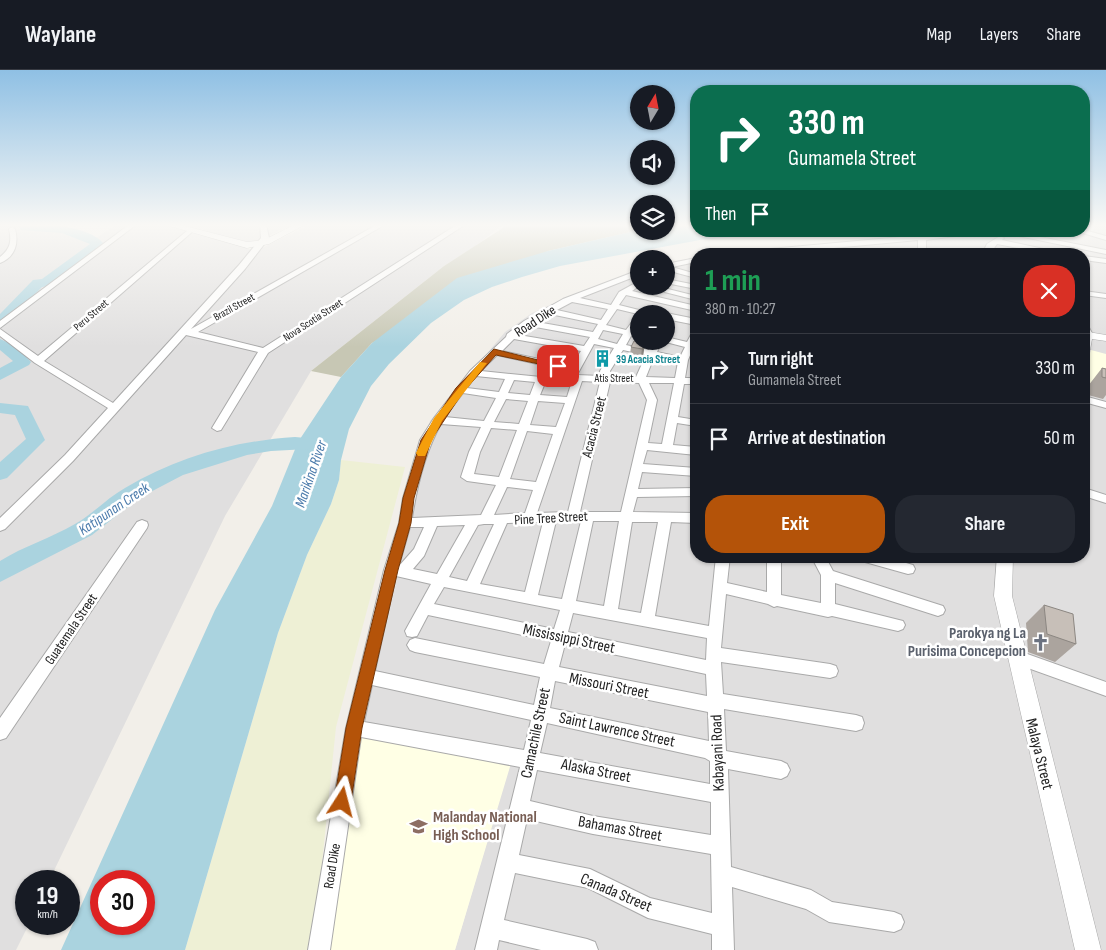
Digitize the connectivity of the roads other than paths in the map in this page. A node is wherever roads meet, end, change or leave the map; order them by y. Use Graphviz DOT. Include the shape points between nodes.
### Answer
graph roads {
  1 [pos="80,265"];
  2 [pos="150,265"];
  3 [pos="243,265"];
  4 [pos="308,265"];
  5 [pos="399,265"];
  6 [pos="675,270"];
  7 [pos="690,274"];
  8 [pos="630,283"];
  9 [pos="675,283"];
  10 [pos="690,286"];
  11 [pos="630,288"];
  12 [pos="625,292"];
  13 [pos="675,293"];
  14 [pos="1090,294"];
  15 [pos="1106,296"];
  16 [pos="690,297"];
  17 [pos="652,298"];
  18 [pos="571,299"];
  19 [pos="681,304"];
  20 [pos="647,305"];
  21 [pos="690,306"];
  22 [pos="613,307"];
  23 [pos="548,310"];
  24 [pos="630,311"];
  25 [pos="675,311"];
  26 [pos="675,320"];
  27 [pos="690,322"];
  28 [pos="527,323"];
  29 [pos="0,325"];
  30 [pos="0,332"];
  31 [pos="187,332"];
  32 [pos="1090,332"];
  33 [pos="630,333"];
  34 [pos="596,335"];
  35 [pos="510,336"];
  36 [pos="630,337"];
  37 [pos="1106,338"];
  38 [pos="690,339"];
  39 [pos="675,340"];
  40 [pos="620,347"];
  41 [pos="690,348"];
  42 [pos="653,350"];
  43 [pos="264,351"];
  44 [pos="494,352"];
  45 [pos="650,355"];
  46 [pos="684,359"];
  47 [pos="690,360"];
  48 [pos="38,361"];
  49 [pos="473,374"];
  50 [pos="574,375"];
  51 [pos="510,378"];
  52 [pos="640,378"];
  53 [pos="606,379"];
  54 [pos="541,380"];
  55 [pos="680,381"];
  56 [pos="690,381"];
  57 [pos="460,390"];
  58 [pos="503,396"];
  59 [pos="534,399"];
  60 [pos="570,400"];
  61 [pos="1090,401"];
  62 [pos="1106,405"];
  63 [pos="113,407"];
  64 [pos="672,419"];
  65 [pos="438,420"];
  66 [pos="690,422"];
  67 [pos="487,426"];
  68 [pos="524,427"];
  69 [pos="217,428"];
  70 [pos="560,431"];
  71 [pos="643,446"];
  72 [pos="667,448"];
  73 [pos="690,450"];
  74 [pos="638,468"];
  75 [pos="690,472"];
  76 [pos="503,482"];
  77 [pos="540,487"];
  78 [pos="690,492"];
  79 [pos="632,493"];
  80 [pos="1090,494"];
  81 [pos="1106,498"];
  82 [pos="573,516"];
  83 [pos="588,516"];
  84 [pos="550,517"];
  85 [pos="626,517"];
  86 [pos="665,518"];
  87 [pos="690,518"];
  88 [pos="529,519"];
  89 [pos="480,520"];
  90 [pos="502,520"];
  91 [pos="433,521"];
  92 [pos="405,523"];
  93 [pos="142,525"];
  94 [pos="0,526"];
  95 [pos="722,563"];
  96 [pos="774,563"];
  97 [pos="822,563"];
  98 [pos="887,563"];
  99 [pos="1005,563"];
  100 [pos="908,569"];
  101 [pos="397,571"];
  102 [pos="828,574"];
  103 [pos="440,581"];
  104 [pos="471,588"];
  105 [pos="719,588"];
  106 [pos="530,599"];
  107 [pos="774,601"];
  108 [pos="568,606"];
  109 [pos="424,608"];
  110 [pos="829,610"];
  111 [pos="938,610"];
  112 [pos="610,612"];
  113 [pos="647,619"];
  114 [pos="898,625"];
  115 [pos="714,633"];
  116 [pos="559,638"];
  117 [pos="1016,657"];
  118 [pos="714,661"];
  119 [pos="830,671"];
  120 [pos="549,674"];
  121 [pos="366,677"];
  122 [pos="1106,689"];
  123 [pos="716,703"];
  124 [pos="540,713"];
  125 [pos="856,723"];
  126 [pos="354,728"];
  127 [pos="0,732"];
  128 [pos="719,756"];
  129 [pos="530,759"];
  130 [pos="782,770"];
  131 [pos="720,795"];
  132 [pos="520,808"];
  133 [pos="720,846"];
  134 [pos="508,862"];
  135 [pos="721,874"];
  136 [pos="894,922"];
  137 [pos="722,926"];
  138 [pos="491,928"];
  139 [pos="319,950"];
  140 [pos="486,950"];
  141 [pos="587,950"];
  142 [pos="723,950"];
  143 [pos="1088,950"];
  1 -- 29 [label="street"];
  2 -- 48 [label="street, Peru Street"];
  3 -- 31 [label="street"];
  4 -- 31 [label="street, Brazil Street"];
  5 -- 43 [label="street, Nova Scotia Street"];
  6 -- 7 [label="street"];
  8 -- 18 [label="street, Road Dike"];
  9 -- 10 [label="street"];
  11 -- 12 [label="street"];
  12 -- 17 [label="street"];
  12 -- 22 [label="street"];
  13 -- 16 [label="street"];
  14 -- 15 [label="street"];
  17 -- 19 [label="street"];
  17 -- 20 [label="street, Acacia Street"];
  18 -- 22 [label="street"];
  18 -- 23 [label="street, Road Dike"];
  19 -- 21 [label="street"];
  19 -- 25 [label="street"];
  22 -- 24 [label="street"];
  22 -- 34 [label="street"];
  23 -- 28 [label="street, Road Dike"];
  23 -- 34 [label="street"];
  26 -- 27 [label="street"];
  28 -- 34 [label="street"];
  28 -- 35 [label="street, Road Dike"];
  30 -- 48 [label="street"];
  31 -- 43 [label="street"];
  31 -- 63 [label="street"];
  32 -- 37 [label="street"];
  33 -- 34 [label="street"];
  34 -- 35 [label="street"];
  34 -- 40 [label="street"];
  34 -- 50 [label="street"];
  35 -- 44 [label="street, Road Dike"];
  36 -- 40 [label="street, Acacia Street"];
  38 -- 39 [label="street"];
  40 -- 45 [label="street"];
  40 -- 53 [label="street, Acacia Street" via="605,372"];
  41 -- 46 [label="street"];
  42 -- 45 [label="street"];
  43 -- 69 [label="street, Nova Scotia Street"];
  44 -- 49 [label="street, Road Dike"];
  44 -- 50 [label="street"];
  45 -- 46 [label="street"];
  45 -- 52 [label="street"];
  46 -- 47 [label="street"];
  46 -- 55 [label="street"];
  48 -- 63 [label="street"];
  49 -- 51 [label="street, Atis Street"];
  49 -- 57 [label="street, Road Dike"];
  50 -- 53 [label="street, Atis Street"];
  50 -- 54 [label="street, Atis Street"];
  50 -- 60 [label="street" via="577,382"];
  51 -- 54 [label="street, Atis Street"];
  51 -- 58 [label="street"];
  52 -- 53 [label="street, Atis Street"];
  52 -- 55 [label="street, Atis Street"];
  52 -- 71 [label="street" via="652,400"];
  53 -- 82 [label="street, Acacia Street"];
  54 -- 59 [label="street"];
  55 -- 56 [label="street, Atis Street"];
  55 -- 64 [label="street"];
  57 -- 58 [label="street"];
  57 -- 65 [label="street, Road Dike"];
  58 -- 59 [label="street"];
  58 -- 67 [label="street"];
  59 -- 60 [label="street"];
  59 -- 68 [label="street"];
  60 -- 70 [label="street"];
  61 -- 62 [label="street"];
  63 -- 94 [label="street" via="69,458"];
  64 -- 66 [label="street"];
  64 -- 72 [label="street"];
  65 -- 67 [label="street"];
  65 -- 92 [label="street, Road Dike" via="426,440 417,467"];
  67 -- 68 [label="street"];
  67 -- 76 [label="street" via="467,477"];
  68 -- 70 [label="street"];
  68 -- 76 [label="street"];
  70 -- 77 [label="street"];
  71 -- 72 [label="street"];
  71 -- 74 [label="street"];
  72 -- 73 [label="street"];
  74 -- 75 [label="street"];
  74 -- 79 [label="street"];
  76 -- 77 [label="street"];
  76 -- 89 [label="street"];
  77 -- 88 [label="street"];
  78 -- 79 [label="street"];
  79 -- 85 [label="street"];
  80 -- 81 [label="street"];
  82 -- 83 [label="street, Pine Tree Street"];
  82 -- 84 [label="street, Pine Tree Street"];
  83 -- 85 [label="street, Pine Tree Street"];
  83 -- 108 [label="street, Camachile Street"];
  84 -- 88 [label="street, Pine Tree Street"];
  84 -- 106 [label="street"];
  85 -- 86 [label="street, Pine Tree Street"];
  85 -- 112 [label="street"];
  86 -- 87 [label="street, Pine Tree Street"];
  86 -- 113 [label="street"];
  88 -- 90 [label="street, Pine Tree Street"];
  89 -- 90 [label="street, Pine Tree Street"];
  89 -- 91 [label="street, Pine Tree Street"];
  89 -- 103 [label="street"];
  90 -- 104 [label="street"];
  91 -- 92 [label="street, Pine Tree Street"];
  91 -- 101 [label="street" via="419,552"];
  92 -- 101 [label="street, Road Dike"];
  93 -- 127 [label="street, Guatemala Street"];
  95 -- 105 [label="street, Kabayani Road"];
  96 -- 107 [label="street"];
  97 -- 102 [label="street"];
  98 -- 100 [label="street"];
  99 -- 117 [label="street, Malaya Street" via="1003,596"];
  101 -- 103 [label="street"];
  101 -- 121 [label="street, Road Dike"];
  102 -- 110 [label="street"];
  102 -- 111 [label="street"];
  103 -- 104 [label="street"];
  103 -- 109 [label="street"];
  104 -- 106 [label="street"];
  105 -- 107 [label="street"];
  105 -- 115 [label="street, Kabayani Road"];
  106 -- 108 [label="street"];
  107 -- 110 [label="street"];
  108 -- 112 [label="street"];
  108 -- 116 [label="street, Camachile Street"];
  109 -- 116 [label="street, Mississippi Street"];
  109 -- 120 [label="street, Missouri Street" via="414,638"];
  110 -- 114 [label="street"];
  112 -- 113 [label="street"];
  113 -- 115 [label="street"];
  115 -- 118 [label="street, Kabayani Road"];
  116 -- 118 [label="street, Mississippi Street"];
  116 -- 120 [label="street, Camachile Street"];
  117 -- 122 [label="street"];
  117 -- 143 [label="street, Malaya Street"];
  118 -- 119 [label="street, Mississippi Street"];
  118 -- 123 [label="street, Kabayani Road"];
  120 -- 123 [label="street, Missouri Street"];
  120 -- 124 [label="street, Camachile Street"];
  121 -- 124 [label="street, Saint Lawrence Street"];
  121 -- 126 [label="street, Road Dike"];
  123 -- 125 [label="street, Missouri Street"];
  123 -- 128 [label="street, Kabayani Road"];
  124 -- 128 [label="street, Saint Lawrence Street" via="709,750"];
  124 -- 129 [label="street, Camachile Street"];
  126 -- 129 [label="street, Alaska Street"];
  126 -- 139 [label="street, Road Dike"];
  128 -- 130 [label="street, Saint Lawrence Street" via="724,760"];
  128 -- 131 [label="street, Kabayani Road"];
  129 -- 131 [label="street, Alaska Street"];
  129 -- 132 [label="street, Camachile Street"];
  131 -- 133 [label="street, Kabayani Road"];
  132 -- 133 [label="street, Bahamas Street" via="593,825"];
  132 -- 134 [label="street, Camachile Street"];
  133 -- 135 [label="street, Kabayani Road"];
  134 -- 137 [label="street, Canada Street" via="590,879 648,908"];
  134 -- 138 [label="street, Camachile Street"];
  135 -- 136 [label="street" via="811,900 829,912"];
  135 -- 137 [label="street, Kabayani Road"];
  137 -- 142 [label="street, Kabayani Road"];
  138 -- 140 [label="street, Camachile Street"];
  138 -- 141 [label="street"];
}
